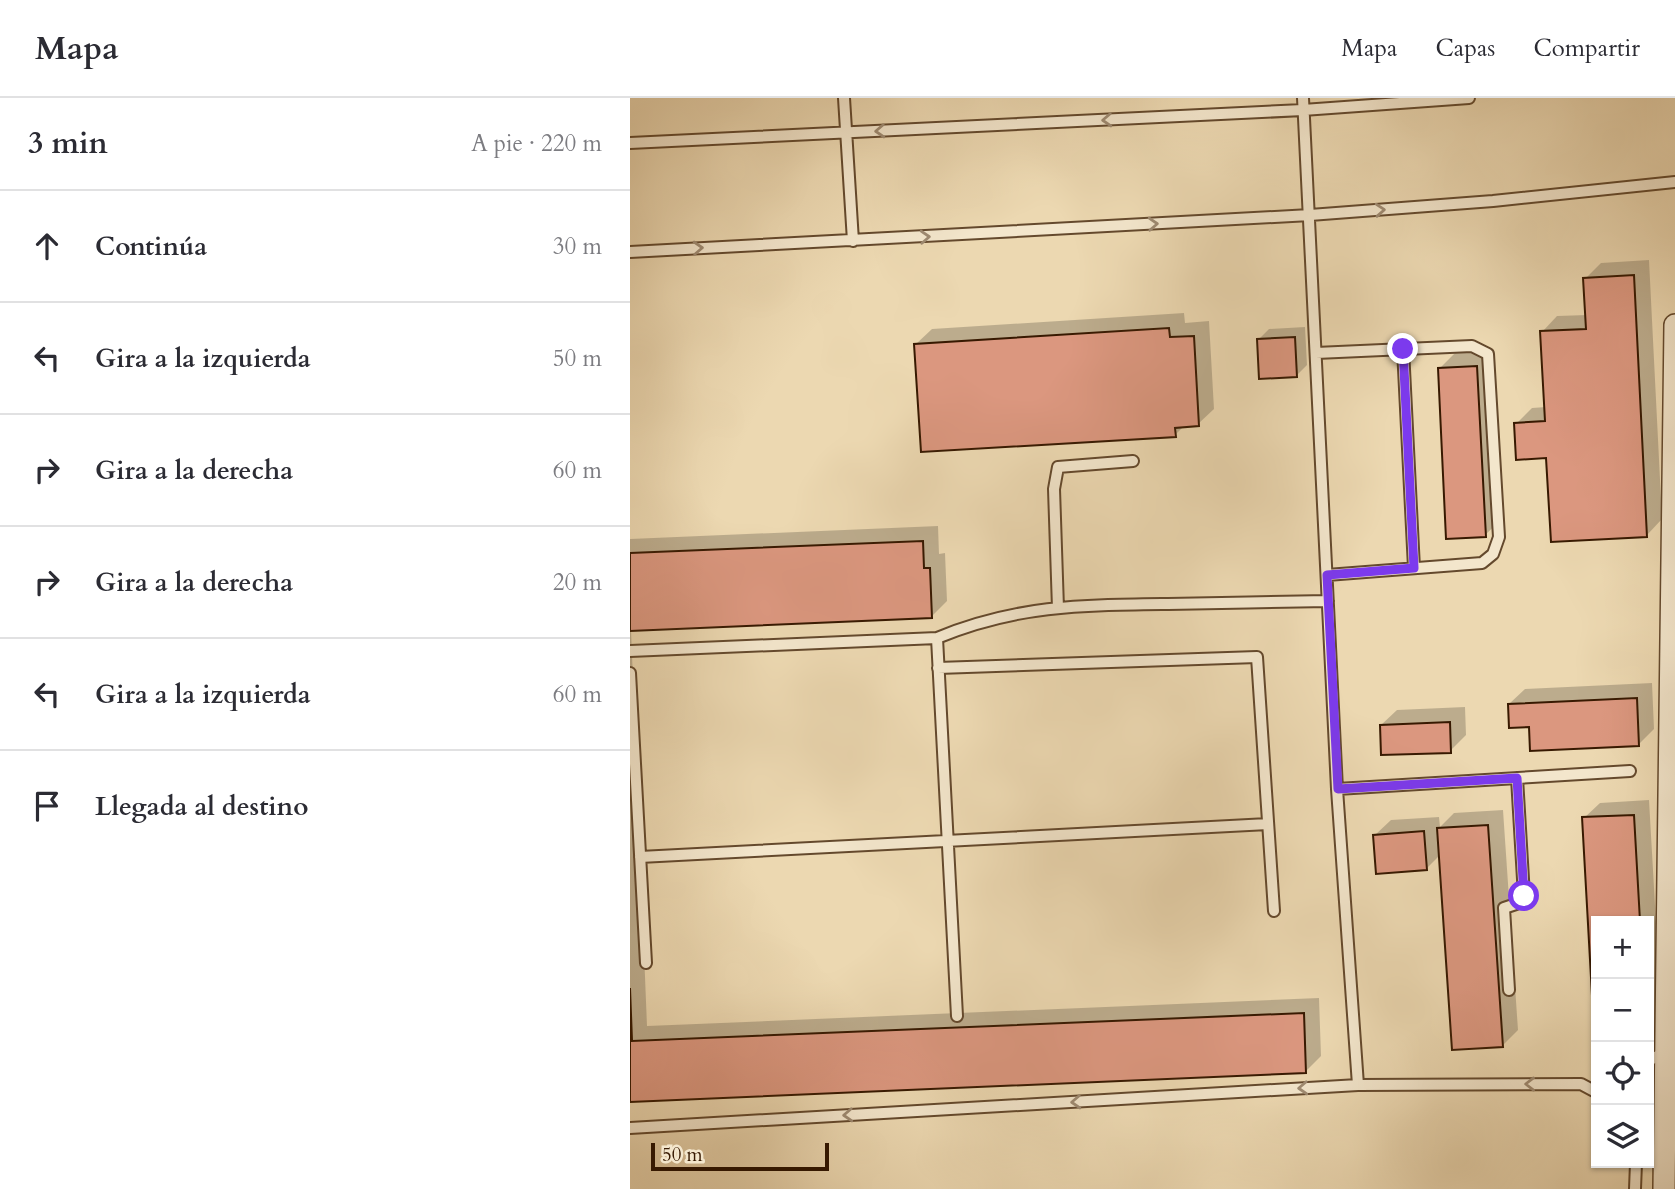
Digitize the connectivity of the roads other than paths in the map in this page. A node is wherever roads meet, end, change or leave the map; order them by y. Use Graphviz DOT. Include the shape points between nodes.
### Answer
graph roads {
  1 [pos="844,98"];
  2 [pos="1303,98"];
  3 [pos="1469,98"];
  4 [pos="1304,110"];
  5 [pos="846,132"];
  6 [pos="630,143"];
  7 [pos="1675,182"];
  8 [pos="1310,215"];
  9 [pos="853,241"];
  10 [pos="630,252"];
  11 [pos="1675,325"];
  12 [pos="1403,349"];
  13 [pos="1316,354"];
  14 [pos="1133,461"];
  15 [pos="1414,568"];
  16 [pos="1327,575"];
  17 [pos="1328,601"];
  18 [pos="1058,608"];
  19 [pos="937,638"];
  20 [pos="630,651"];
  21 [pos="938,668"];
  22 [pos="630,673"];
  23 [pos="1630,771"];
  24 [pos="1517,778"];
  25 [pos="1338,789"];
  26 [pos="1268,824"];
  27 [pos="948,840"];
  28 [pos="640,857"];
  29 [pos="1274,911"];
  30 [pos="646,963"];
  31 [pos="1509,990"];
  32 [pos="957,1016"];
  33 [pos="1656,1057"];
  34 [pos="1591,1081"];
  35 [pos="1581,1084"];
  36 [pos="1358,1085"];
  37 [pos="1591,1089"];
  38 [pos="630,1128"];
  39 [pos="1636,1168"];
  40 [pos="1635,1189"];
  41 [pos="1664,1189"];
  1 -- 5 [label="lane"];
  2 -- 4 [label="lane"];
  3 -- 4 [label="lane"];
  4 -- 5 [label="lane, one-way"];
  4 -- 8 [label="lane"];
  5 -- 6 [label="lane"];
  5 -- 9 [label="lane"];
  8 -- 7 [label="lane, one-way"];
  9 -- 8 [label="lane, one-way"];
  8 -- 13 [label="lane"];
  10 -- 9 [label="lane, one-way"];
  11 -- 33 [label="street"];
  12 -- 13 [label="lane"];
  12 -- 15 [label="lane"];
  12 -- 15 [label="lane" via="1472,346 1488,354 1499,537 1493,554 1482,563"];
  13 -- 16 [label="lane"];
  14 -- 18 [label="lane" via="1058,467 1054,489"];
  15 -- 16 [label="lane"];
  16 -- 17 [label="lane"];
  17 -- 18 [label="lane"];
  17 -- 25 [label="lane"];
  18 -- 19 [label="lane" via="1017,612"];
  19 -- 20 [label="lane"];
  19 -- 21 [label="lane"];
  21 -- 26 [label="lane" via="1257,657"];
  21 -- 27 [label="lane"];
  22 -- 28 [label="lane"];
  23 -- 24 [label="lane"];
  24 -- 25 [label="lane"];
  24 -- 31 [label="lane" via="1524,896 1504,908"];
  25 -- 36 [label="lane"];
  26 -- 27 [label="lane"];
  26 -- 29 [label="lane"];
  27 -- 28 [label="lane"];
  27 -- 32 [label="lane"];
  28 -- 30 [label="lane"];
  33 -- 41 [label="street"];
  34 -- 35 [label="lane"];
  35 -- 36 [label="lane, one-way"];
  35 -- 37 [label="lane"];
  36 -- 38 [label="lane, one-way"];
  39 -- 40 [label="lane"];
}
